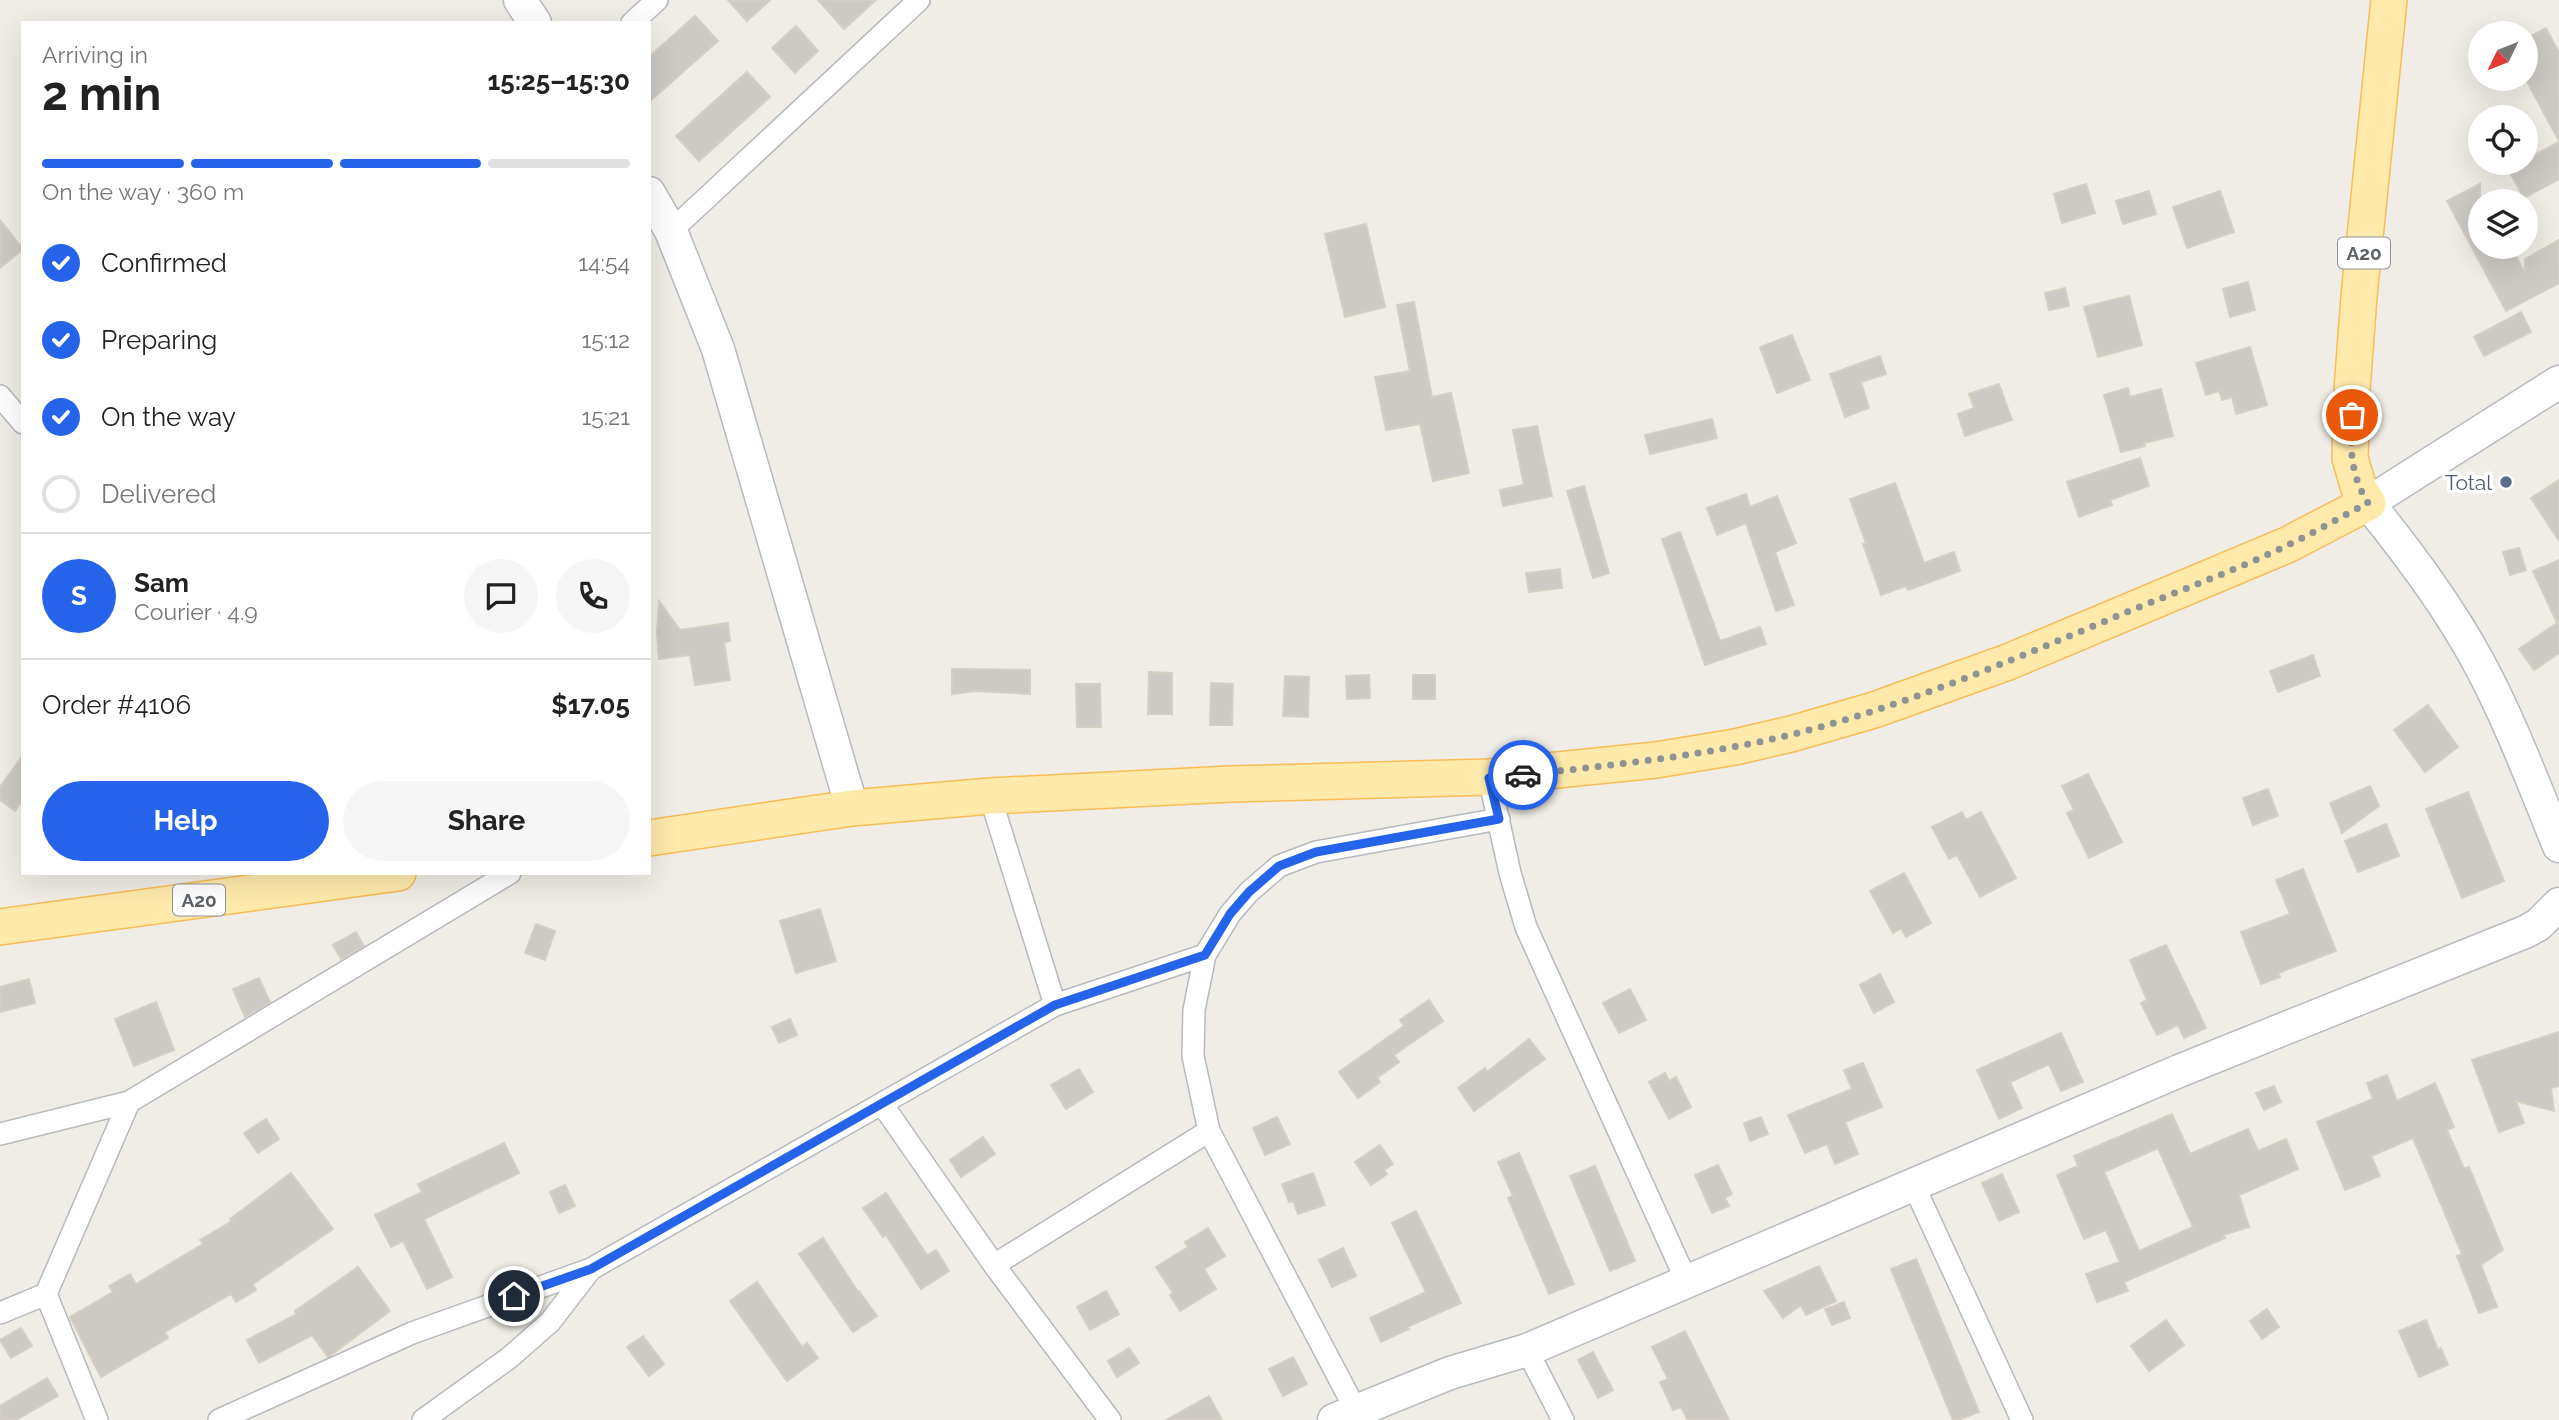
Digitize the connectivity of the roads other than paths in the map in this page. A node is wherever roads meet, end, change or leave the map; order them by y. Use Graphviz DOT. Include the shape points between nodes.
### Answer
graph roads {
  1 [pos="520,0"];
  2 [pos="657,0"];
  3 [pos="919,0"];
  4 [pos="2389,0"];
  5 [pos="534,21"];
  6 [pos="634,21"];
  7 [pos="651,196"];
  8 [pos="671,230"];
  9 [pos="2559,382"];
  10 [pos="0,396"];
  11 [pos="0,406"];
  12 [pos="21,421"];
  13 [pos="21,422"];
  14 [pos="2368,503"];
  15 [pos="1489,778"];
  16 [pos="990,796"];
  17 [pos="852,808"];
  18 [pos="1499,819"];
  19 [pos="651,838"];
  20 [pos="2559,846"];
  21 [pos="383,875"];
  22 [pos="506,875"];
  23 [pos="2559,904"];
  24 [pos="0,927"];
  25 [pos="1205,955"];
  26 [pos="1055,1005"];
  27 [pos="129,1102"];
  28 [pos="882,1104"];
  29 [pos="1209,1131"];
  30 [pos="0,1133"];
  31 [pos="1914,1186"];
  32 [pos="994,1265"];
  33 [pos="591,1269"];
  34 [pos="1687,1282"];
  35 [pos="46,1294"];
  36 [pos="0,1313"];
  37 [pos="1527,1350"];
  38 [pos="1351,1417"];
  39 [pos="97,1420"];
  40 [pos="219,1420"];
  41 [pos="423,1420"];
  42 [pos="1110,1420"];
  43 [pos="1563,1420"];
  44 [pos="2022,1420"];
  1 -- 5 [label="street"];
  2 -- 6 [label="street"];
  3 -- 8 [label="street"];
  4 -- 14 [label="main road, A20" via="2352,402 2350,458"];
  7 -- 8 [label="street"];
  8 -- 17 [label="street" via="718,349"];
  9 -- 14 [label="street"];
  10 -- 12 [label="street"];
  11 -- 13 [label="street"];
  14 -- 15 [label="main road" via="2233,569 2008,662 1874,710 1699,754"];
  14 -- 20 [label="street" via="2410,557 2480,664"];
  15 -- 16 [label="main road"];
  15 -- 18 [label="street"];
  16 -- 17 [label="main road"];
  16 -- 26 [label="street"];
  17 -- 19 [label="main road"];
  18 -- 25 [label="street" via="1316,852 1279,866 1230,914"];
  18 -- 34 [label="street" via="1526,926"];
  21 -- 24 [label="main road, A20"];
  22 -- 27 [label="street"];
  23 -- 31 [label="street" via="2525,932 2179,1071"];
  25 -- 26 [label="street"];
  25 -- 29 [label="street" via="1194,1010 1193,1056"];
  26 -- 28 [label="street"];
  27 -- 30 [label="street"];
  27 -- 35 [label="street"];
  28 -- 32 [label="street"];
  28 -- 33 [label="street"];
  29 -- 32 [label="street"];
  29 -- 38 [label="street"];
  31 -- 34 [label="street"];
  31 -- 44 [label="street"];
  32 -- 42 [label="street"];
  33 -- 40 [label="street" via="412,1333"];
  33 -- 41 [label="street" via="550,1322"];
  34 -- 37 [label="street"];
  35 -- 36 [label="street"];
  35 -- 39 [label="street"];
  37 -- 38 [label="street" via="1450,1373"];
  37 -- 43 [label="street"];
}
